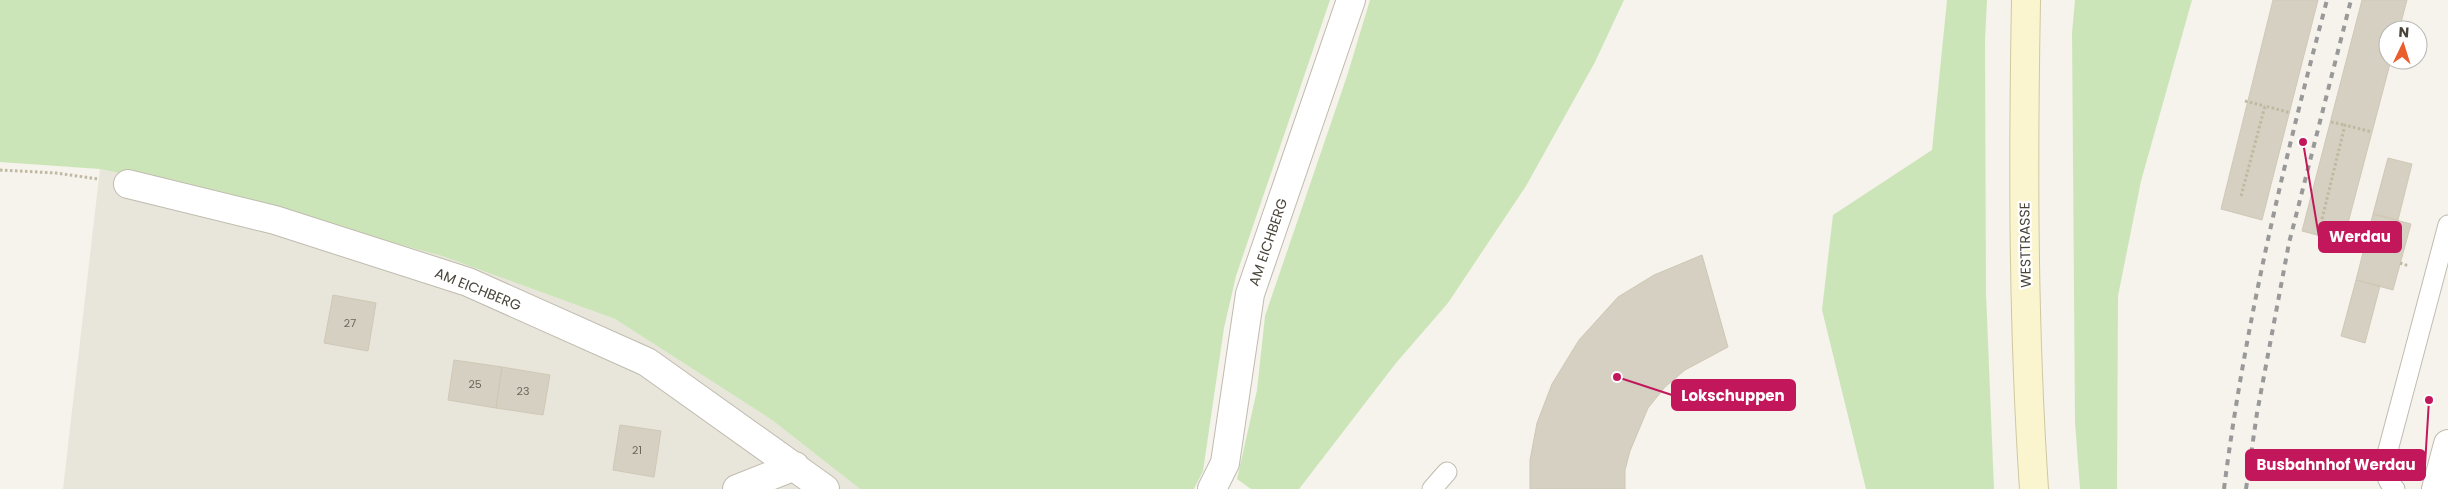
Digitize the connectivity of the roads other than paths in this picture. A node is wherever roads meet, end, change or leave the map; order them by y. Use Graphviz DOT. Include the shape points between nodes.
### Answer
graph roads {
  1 [pos="1351,0"];
  2 [pos="2026,0"];
  3 [pos="128,184"];
  4 [pos="2448,225"];
  5 [pos="2448,444"];
  6 [pos="795,466"];
  7 [pos="1447,472"];
  8 [pos="737,489"];
  9 [pos="825,489"];
  10 [pos="1212,489"];
  11 [pos="1432,489"];
  12 [pos="2034,489"];
  13 [pos="2395,489"];
  14 [pos="2436,489"];
  1 -- 10 [label="street, AM EICHBERG" via="1250,294 1225,463"];
  2 -- 12 [label="main road, WESTTRASSE" via="2024,232 2028,403"];
  3 -- 6 [label="street, AM EICHBERG" via="275,220 468,282 647,362"];
  4 -- 13 [label="lane" via="2387,454 2385,472 2389,484"];
  5 -- 14 [label="street"];
  6 -- 8 [label="street"];
  6 -- 9 [label="street, AM EICHBERG"];
  7 -- 11 [label="lane"];
}
